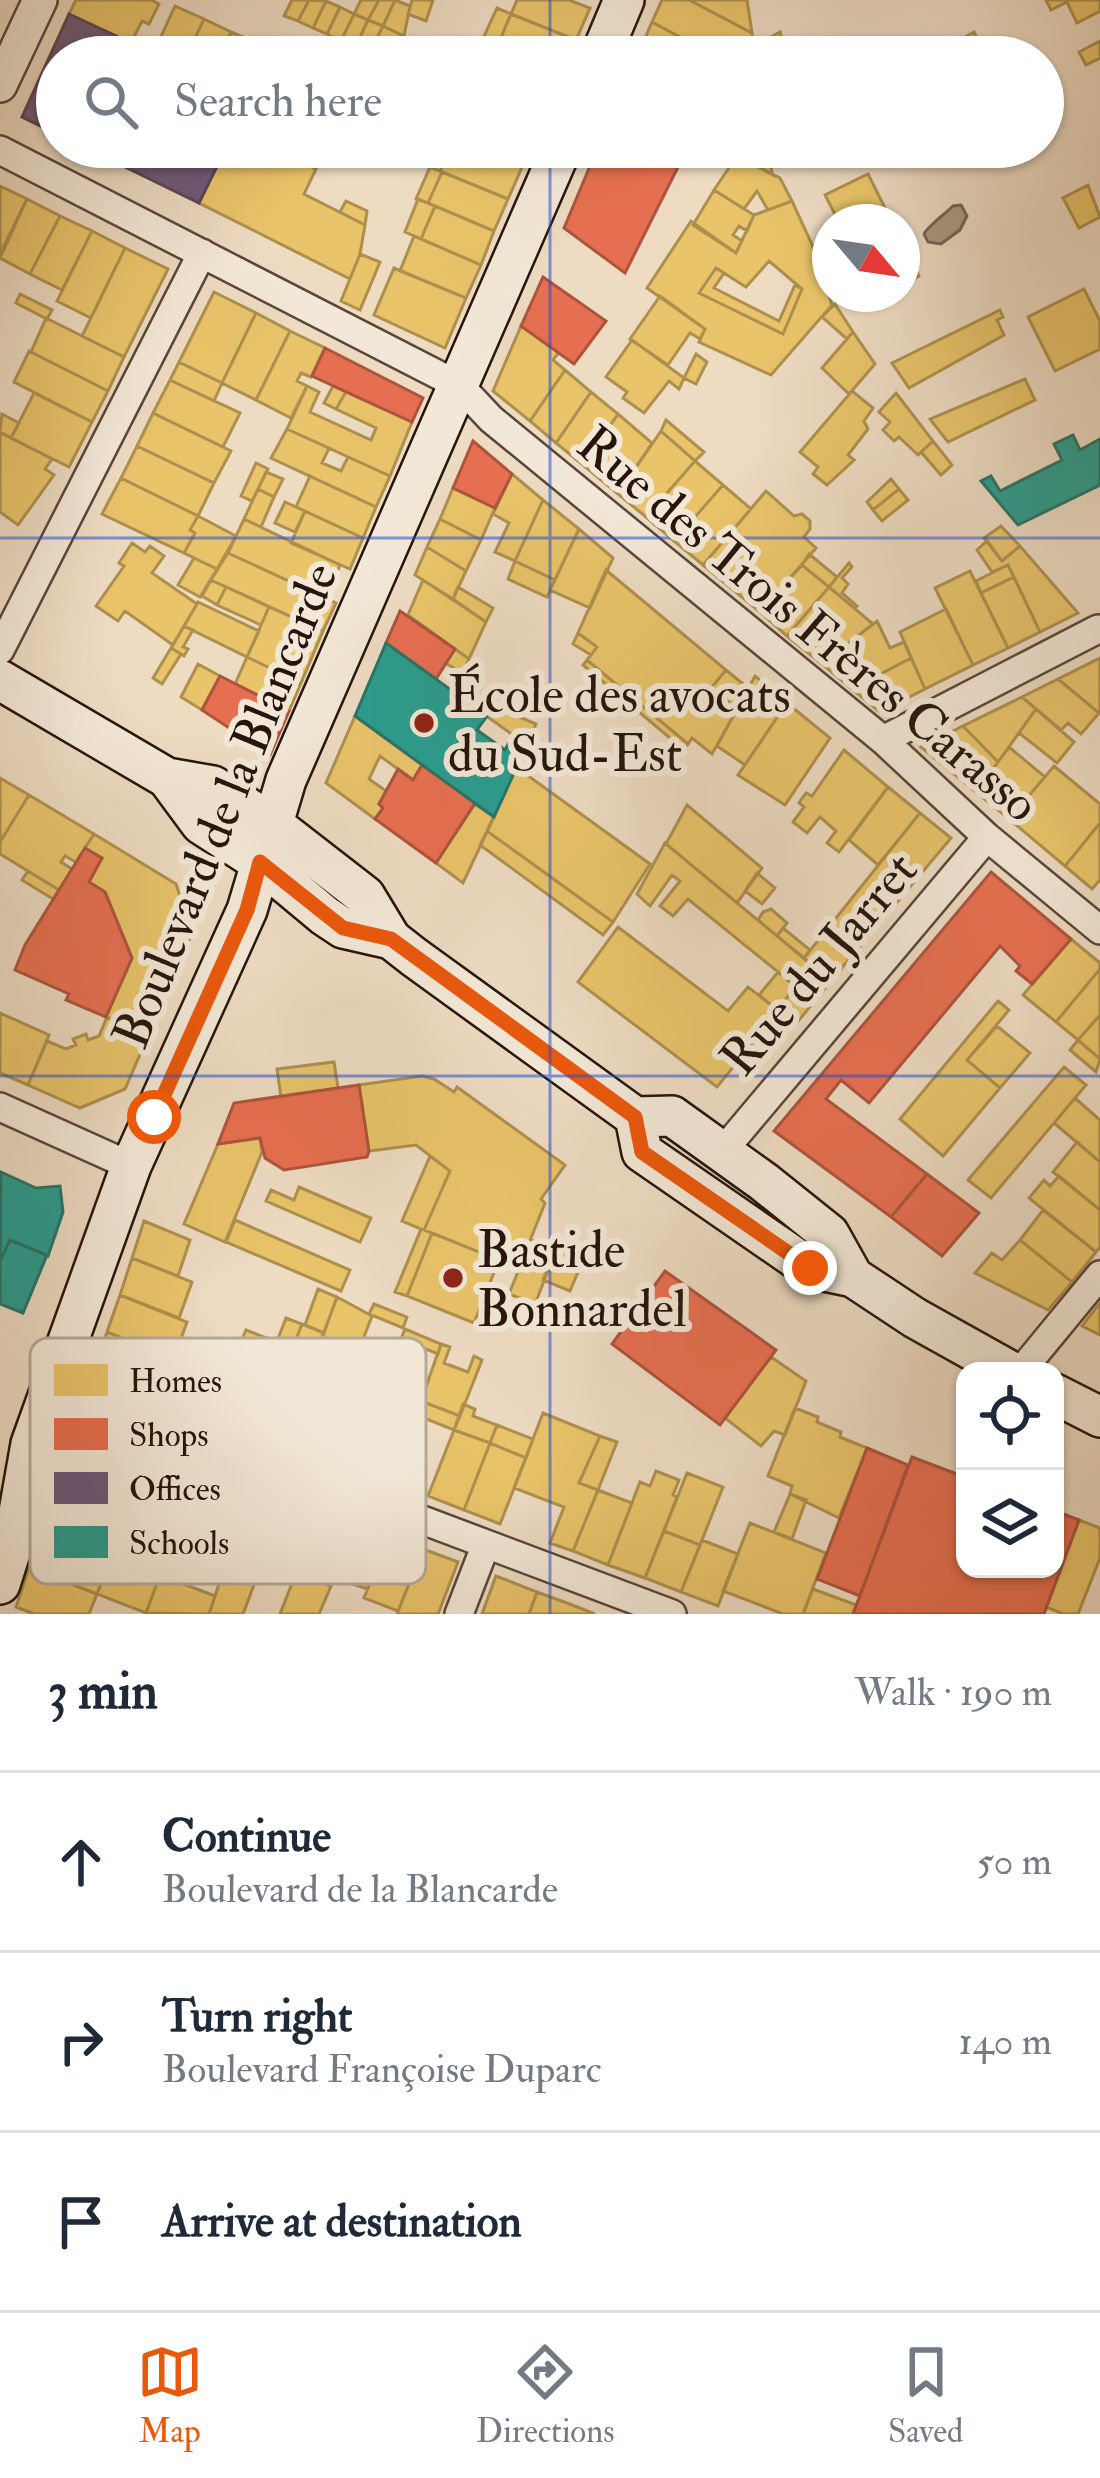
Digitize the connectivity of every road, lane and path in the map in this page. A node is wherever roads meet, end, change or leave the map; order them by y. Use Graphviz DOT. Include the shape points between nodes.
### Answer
graph roads {
  1 [pos="40,0"];
  2 [pos="624,0"];
  3 [pos="609,36"];
  4 [pos="0,85"];
  5 [pos="0,150"];
  6 [pos="553,168"];
  7 [pos="202,253"];
  8 [pos="460,386"];
  9 [pos="1099,628"];
  10 [pos="0,650"];
  11 [pos="0,680"];
  12 [pos="883,740"];
  13 [pos="167,778"];
  14 [pos="271,823"];
  15 [pos="987,837"];
  16 [pos="260,862"];
  17 [pos="1100,931"];
  18 [pos="391,939"];
  19 [pos="0,1107"];
  20 [pos="635,1117"];
  21 [pos="722,1152"];
  22 [pos="131,1166"];
  23 [pos="1100,1275"];
  24 [pos="853,1276"];
  25 [pos="71,1338"];
  26 [pos="994,1362"];
  27 [pos="1028,1362"];
  28 [pos="1064,1399"];
  29 [pos="1100,1417"];
  30 [pos="30,1448"];
  31 [pos="30,1455"];
  32 [pos="0,1492"];
  33 [pos="426,1521"];
  34 [pos="486,1544"];
  35 [pos="0,1584"];
  36 [pos="459,1614"];
  37 [pos="672,1614"];
  1 -- 4 [label="street"];
  2 -- 3 [label="main road"];
  5 -- 7 [label="street, Rue des Trois Frères Carasso"];
  6 -- 8 [label="main road, Boulevard de la Blancarde"];
  7 -- 8 [label="street, Rue des Trois Frères Carasso"];
  7 -- 10 [label="street"];
  8 -- 12 [label="street, Rue des Trois Frères Carasso"];
  8 -- 14 [label="main road, Boulevard de la Blancarde"];
  9 -- 12 [label="street"];
  11 -- 13 [label="main road"];
  12 -- 15 [label="street, Rue des Trois Frères Carasso"];
  13 -- 14 [label="main road" via="213,786"];
  13 -- 16 [label="main road" via="194,818"];
  14 -- 16 [label="main road, Boulevard de la Blancarde"];
  14 -- 18 [label="main road" via="364,896"];
  15 -- 17 [label="street, Rue des Trois Frères Carasso"];
  15 -- 21 [label="street, Rue du Jarret"];
  16 -- 18 [label="main road" via="343,928"];
  16 -- 22 [label="main road, Boulevard de la Blancarde" via="247,910"];
  18 -- 20 [label="main road"];
  19 -- 22 [label="street"];
  20 -- 21 [label="main road" via="672,1116"];
  20 -- 24 [label="main road" via="642,1152 810,1268"];
  21 -- 24 [label="main road" via="829,1234"];
  22 -- 25 [label="main road, Boulevard de la Blancarde"];
  23 -- 27 [label="street"];
  24 -- 26 [label="main road"];
  28 -- 29 [label="main road"];
  30 -- 32 [label="street"];
  31 -- 35 [label="main road, Boulevard de la Blancarde"];
  33 -- 34 [label="street"];
  34 -- 36 [label="street"];
  34 -- 37 [label="street"];
}
